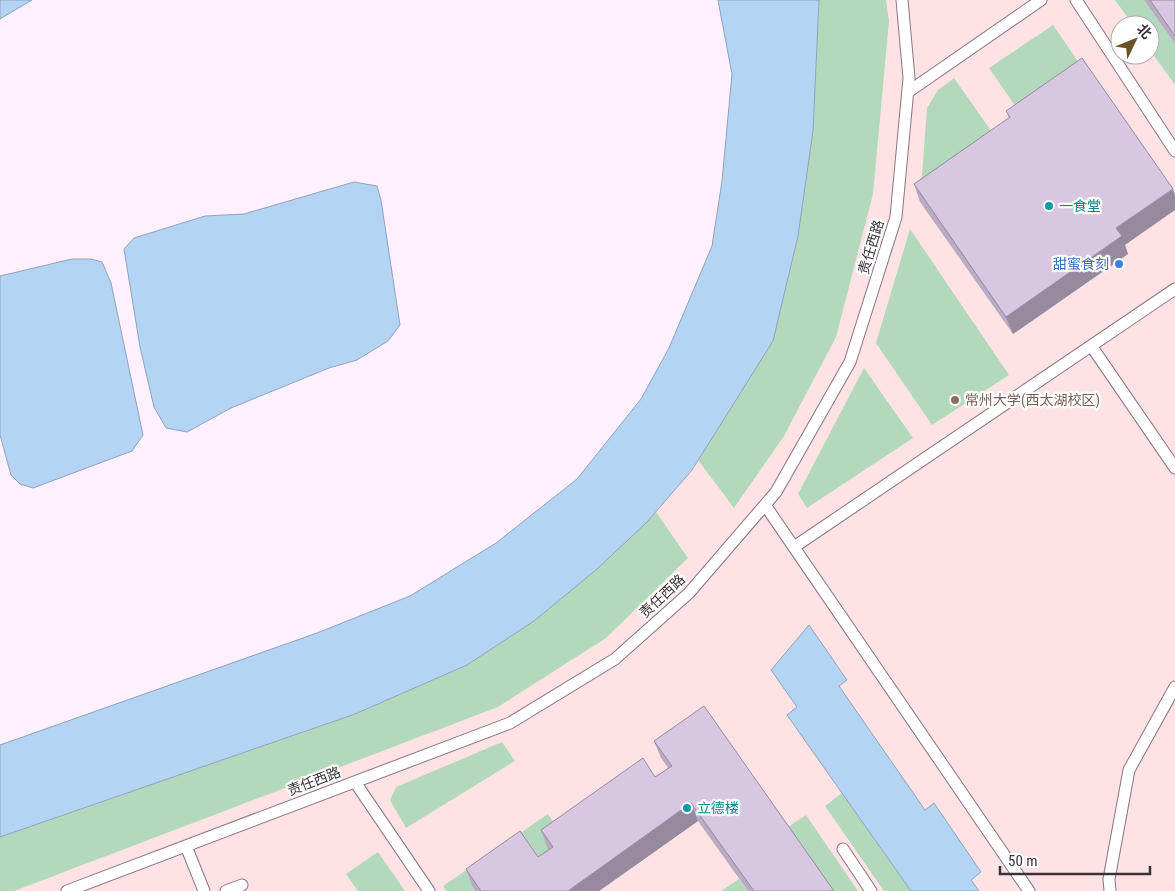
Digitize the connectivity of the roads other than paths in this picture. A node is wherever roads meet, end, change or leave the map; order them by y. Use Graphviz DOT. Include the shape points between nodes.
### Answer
graph roads {
  1 [pos="902,0"];
  2 [pos="1041,0"];
  3 [pos="1076,0"];
  4 [pos="908,92"];
  5 [pos="1175,151"];
  6 [pos="1175,290"];
  7 [pos="1092,347"];
  8 [pos="1175,468"];
  9 [pos="765,505"];
  10 [pos="794,547"];
  11 [pos="1175,687"];
  12 [pos="355,782"];
  13 [pos="186,846"];
  14 [pos="843,849"];
  15 [pos="242,885"];
  16 [pos="67,891"];
  17 [pos="204,891"];
  18 [pos="226,891"];
  19 [pos="429,891"];
  20 [pos="871,891"];
  21 [pos="1029,891"];
  22 [pos="1110,891"];
  1 -- 4 [label="lane, 责任西路"];
  2 -- 4 [label="lane"];
  3 -- 5 [label="lane"];
  4 -- 9 [label="lane, 责任西路" via="896,217 850,362 776,492"];
  6 -- 7 [label="lane"];
  7 -- 8 [label="lane"];
  7 -- 10 [label="lane"];
  9 -- 10 [label="lane"];
  9 -- 12 [label="lane, 责任西路" via="689,593 615,659 510,723"];
  10 -- 21 [label="lane"];
  11 -- 22 [label="lane" via="1129,770 1109,880"];
  12 -- 13 [label="lane, 责任西路"];
  12 -- 19 [label="lane"];
  13 -- 16 [label="lane, 责任西路"];
  13 -- 17 [label="lane"];
  14 -- 20 [label="lane"];
  15 -- 18 [label="lane"];
}
